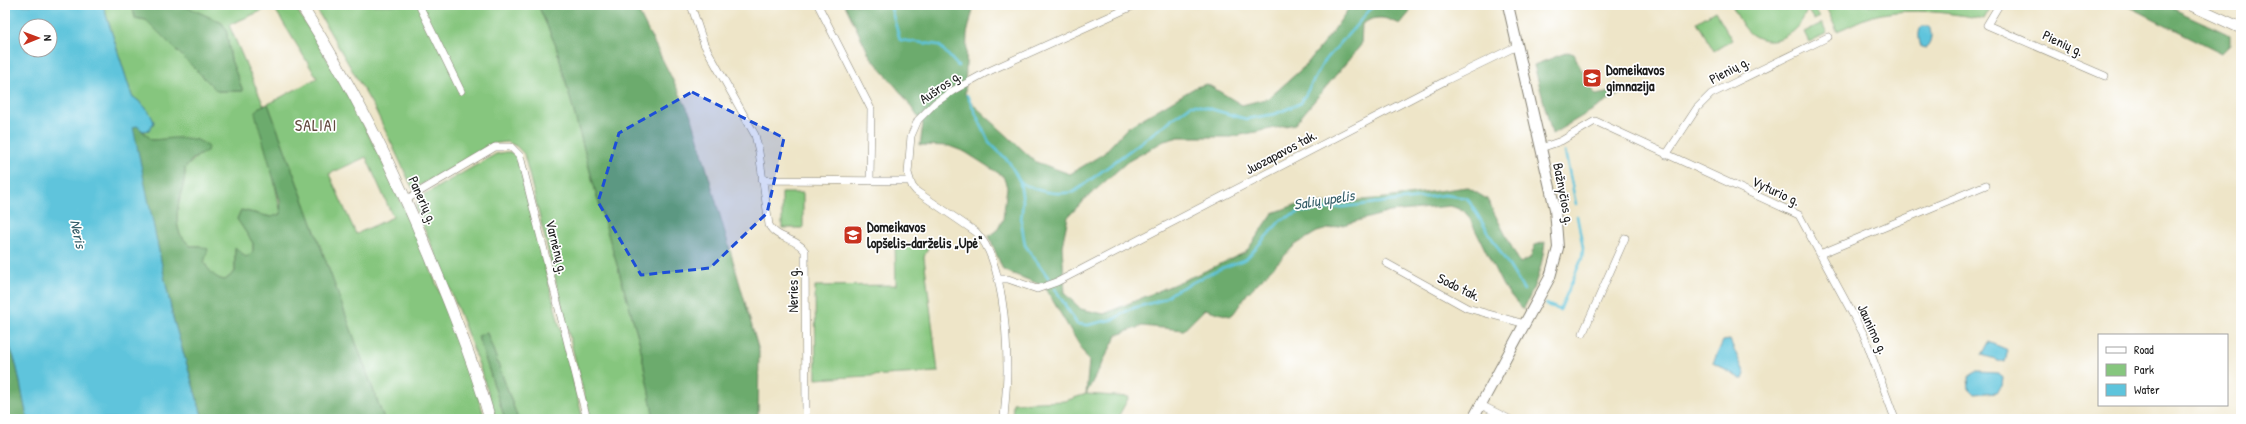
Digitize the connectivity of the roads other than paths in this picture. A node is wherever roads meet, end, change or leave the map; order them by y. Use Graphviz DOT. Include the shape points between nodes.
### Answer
graph roads {
  1 [pos="301,5"];
  2 [pos="419,5"];
  3 [pos="691,5"];
  4 [pos="818,5"];
  5 [pos="1135,5"];
  6 [pos="1508,5"];
  7 [pos="1999,5"];
  8 [pos="2191,5"];
  9 [pos="2241,28"];
  10 [pos="1828,37"];
  11 [pos="1517,46"];
  12 [pos="2105,76"];
  13 [pos="461,91"];
  14 [pos="1541,148"];
  15 [pos="1666,155"];
  16 [pos="762,180"];
  17 [pos="870,181"];
  18 [pos="910,181"];
  19 [pos="1986,185"];
  20 [pos="407,199"];
  21 [pos="1625,238"];
  22 [pos="1820,254"];
  23 [pos="1386,263"];
  24 [pos="998,279"];
  25 [pos="1525,324"];
  26 [pos="1583,333"];
  27 [pos="1481,405"];
  28 [pos="490,419"];
  29 [pos="587,419"];
  30 [pos="806,419"];
  31 [pos="1004,419"];
  32 [pos="1473,419"];
  33 [pos="1509,419"];
  34 [pos="1895,419"];
  1 -- 20 [label="main road, Panerių g." via="351,88"];
  2 -- 13 [label="street"];
  3 -- 16 [label="street, Neries g." via="704,44 755,136"];
  4 -- 17 [label="street" via="871,109"];
  5 -- 18 [label="street, Aušros g." via="987,72 935,103 918,120 911,136"];
  6 -- 11 [label="main road, Bažnyčios g."];
  7 -- 12 [label="street, Pienių g." via="1987,25"];
  8 -- 9 [label="main road"];
  10 -- 15 [label="street, Pienių g." via="1711,94 1697,108"];
  11 -- 14 [label="main road, Bažnyčios g."];
  11 -- 24 [label="street, Juozapavos tak." via="1057,282 1037,289 1008,279"];
  14 -- 15 [label="street, Vyturio g." via="1561,142 1595,121"];
  14 -- 25 [label="main road, Bažnyčios g." via="1555,209 1558,248 1550,277"];
  15 -- 22 [label="street, Vyturio g." via="1799,216"];
  16 -- 17 [label="street"];
  16 -- 30 [label="street, Neries g." via="770,228 801,246 805,254"];
  17 -- 18 [label="street"];
  18 -- 24 [label="street" via="916,191 960,220 984,240"];
  19 -- 22 [label="street"];
  20 -- 28 [label="main road, Panerių g." via="458,322"];
  20 -- 29 [label="street, Varnėnų g." via="495,147 511,147 520,156"];
  21 -- 26 [label="street"];
  22 -- 34 [label="street, Jaunimo g." via="1864,335"];
  23 -- 25 [label="street, Sodo tak." via="1467,308"];
  24 -- 31 [label="street" via="1007,359"];
  25 -- 27 [label="main road, Bažnyčios g."];
  27 -- 32 [label="main road, Bažnyčios g."];
  27 -- 33 [label="street"];
}
